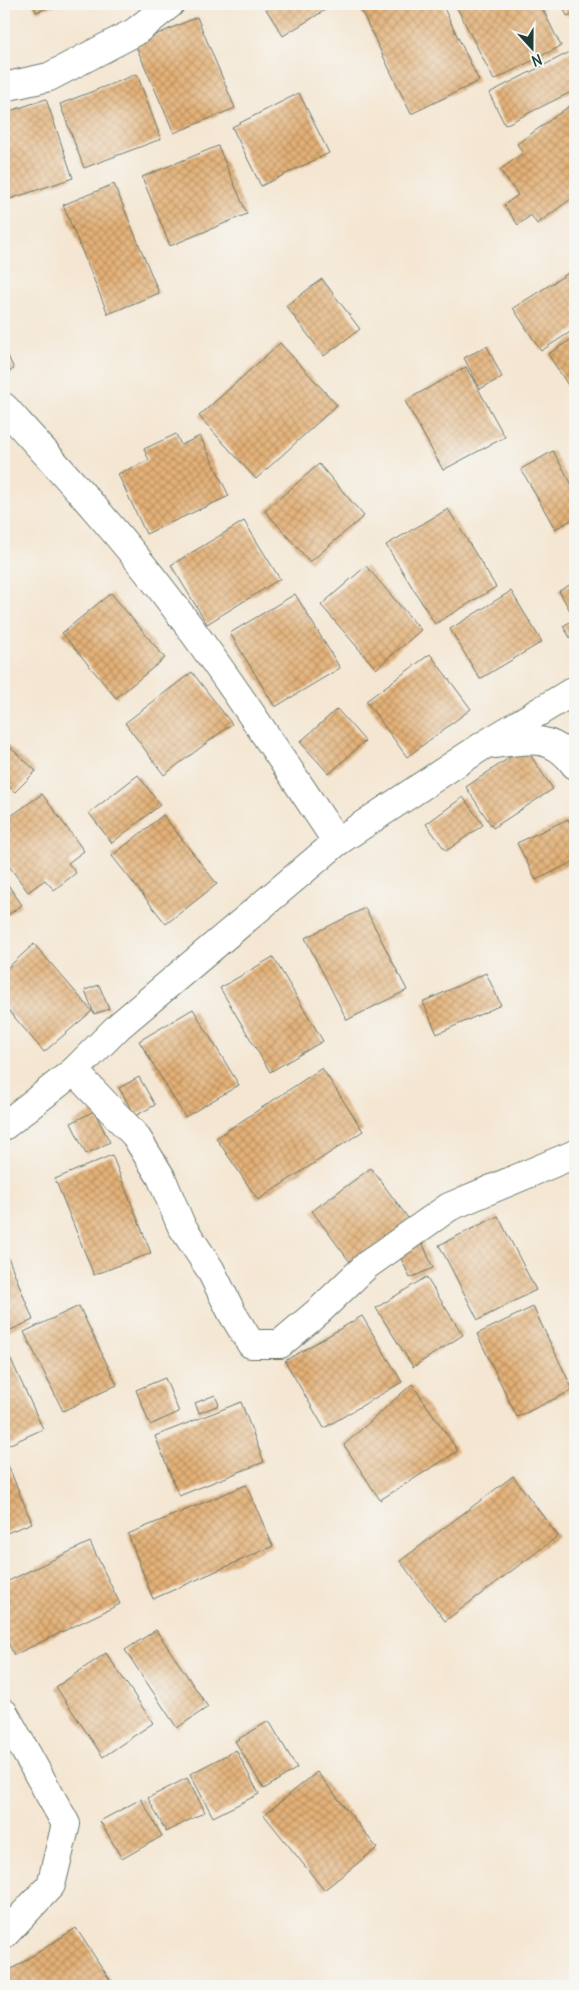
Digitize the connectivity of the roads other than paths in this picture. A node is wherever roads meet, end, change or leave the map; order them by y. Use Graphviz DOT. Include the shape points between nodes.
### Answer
graph roads {
  1 [pos="170,4"];
  2 [pos="4,87"];
  3 [pos="4,407"];
  4 [pos="575,690"];
  5 [pos="484,745"];
  6 [pos="575,765"];
  7 [pos="336,842"];
  8 [pos="74,1070"];
  9 [pos="4,1126"];
  10 [pos="575,1154"];
  11 [pos="4,1713"];
  12 [pos="4,1935"];
  1 -- 2 [label="street" via="135,32 48,77"];
  3 -- 7 [label="street" via="74,484 170,601 264,732"];
  4 -- 5 [label="street"];
  5 -- 6 [label="street" via="530,739 553,743"];
  5 -- 7 [label="street"];
  7 -- 8 [label="street" via="119,1026"];
  8 -- 9 [label="street"];
  8 -- 10 [label="street" via="135,1135 161,1177 181,1225 210,1269 251,1344 280,1344 367,1265 449,1207"];
  11 -- 12 [label="street" via="66,1824 51,1885"];
}
